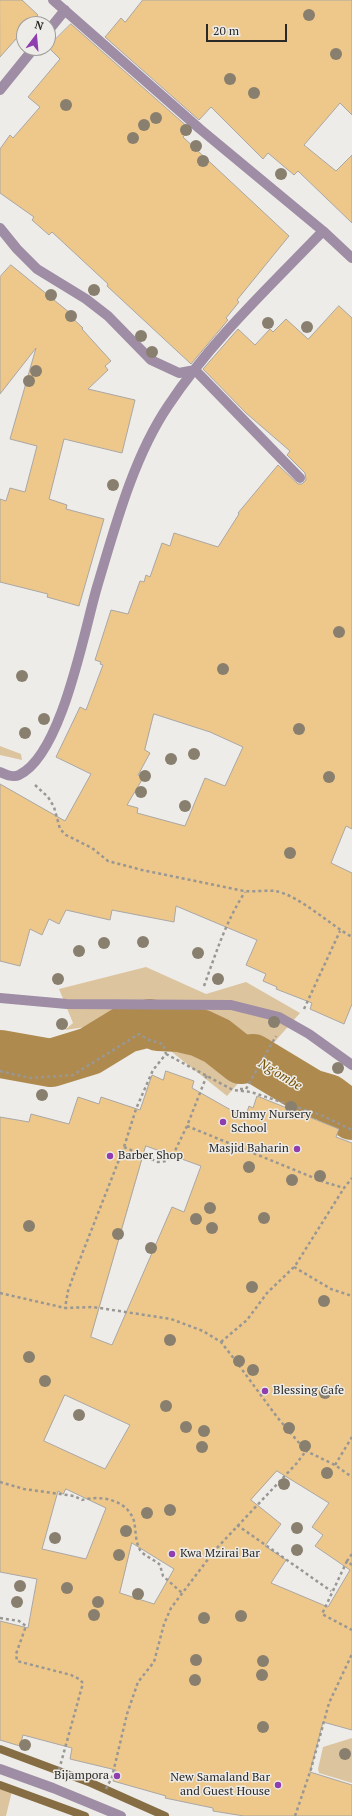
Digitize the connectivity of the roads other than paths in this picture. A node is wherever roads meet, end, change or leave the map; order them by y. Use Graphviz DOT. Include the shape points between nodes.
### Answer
graph roads {
  1 [pos="53,0"];
  2 [pos="65,10"];
  3 [pos="56,21"];
  4 [pos="28,56"];
  5 [pos="0,90"];
  6 [pos="0,228"];
  7 [pos="323,231"];
  8 [pos="352,258"];
  9 [pos="195,370"];
  10 [pos="300,478"];
  11 [pos="0,772"];
  12 [pos="0,998"];
  13 [pos="352,1066"];
  14 [pos="0,1769"];
  15 [pos="100,1812"];
  16 [pos="121,1816"];
  1 -- 2 [label="street"];
  2 -- 3 [label="street"];
  2 -- 7 [label="street" via="200,129"];
  4 -- 5 [label="street"];
  6 -- 9 [label="street" via="37,268 108,316 151,360 179,373"];
  7 -- 8 [label="street"];
  7 -- 9 [label="street" via="229,328"];
  9 -- 10 [label="street"];
  9 -- 11 [label="street" via="167,407 149,440 126,497 70,686 54,731 38,759 19,775 10,776"];
  12 -- 13 [label="street" via="67,1004 231,1005 278,1017 309,1034"];
  14 -- 15 [label="street" via="53,1788"];
  15 -- 16 [label="street"];
}
